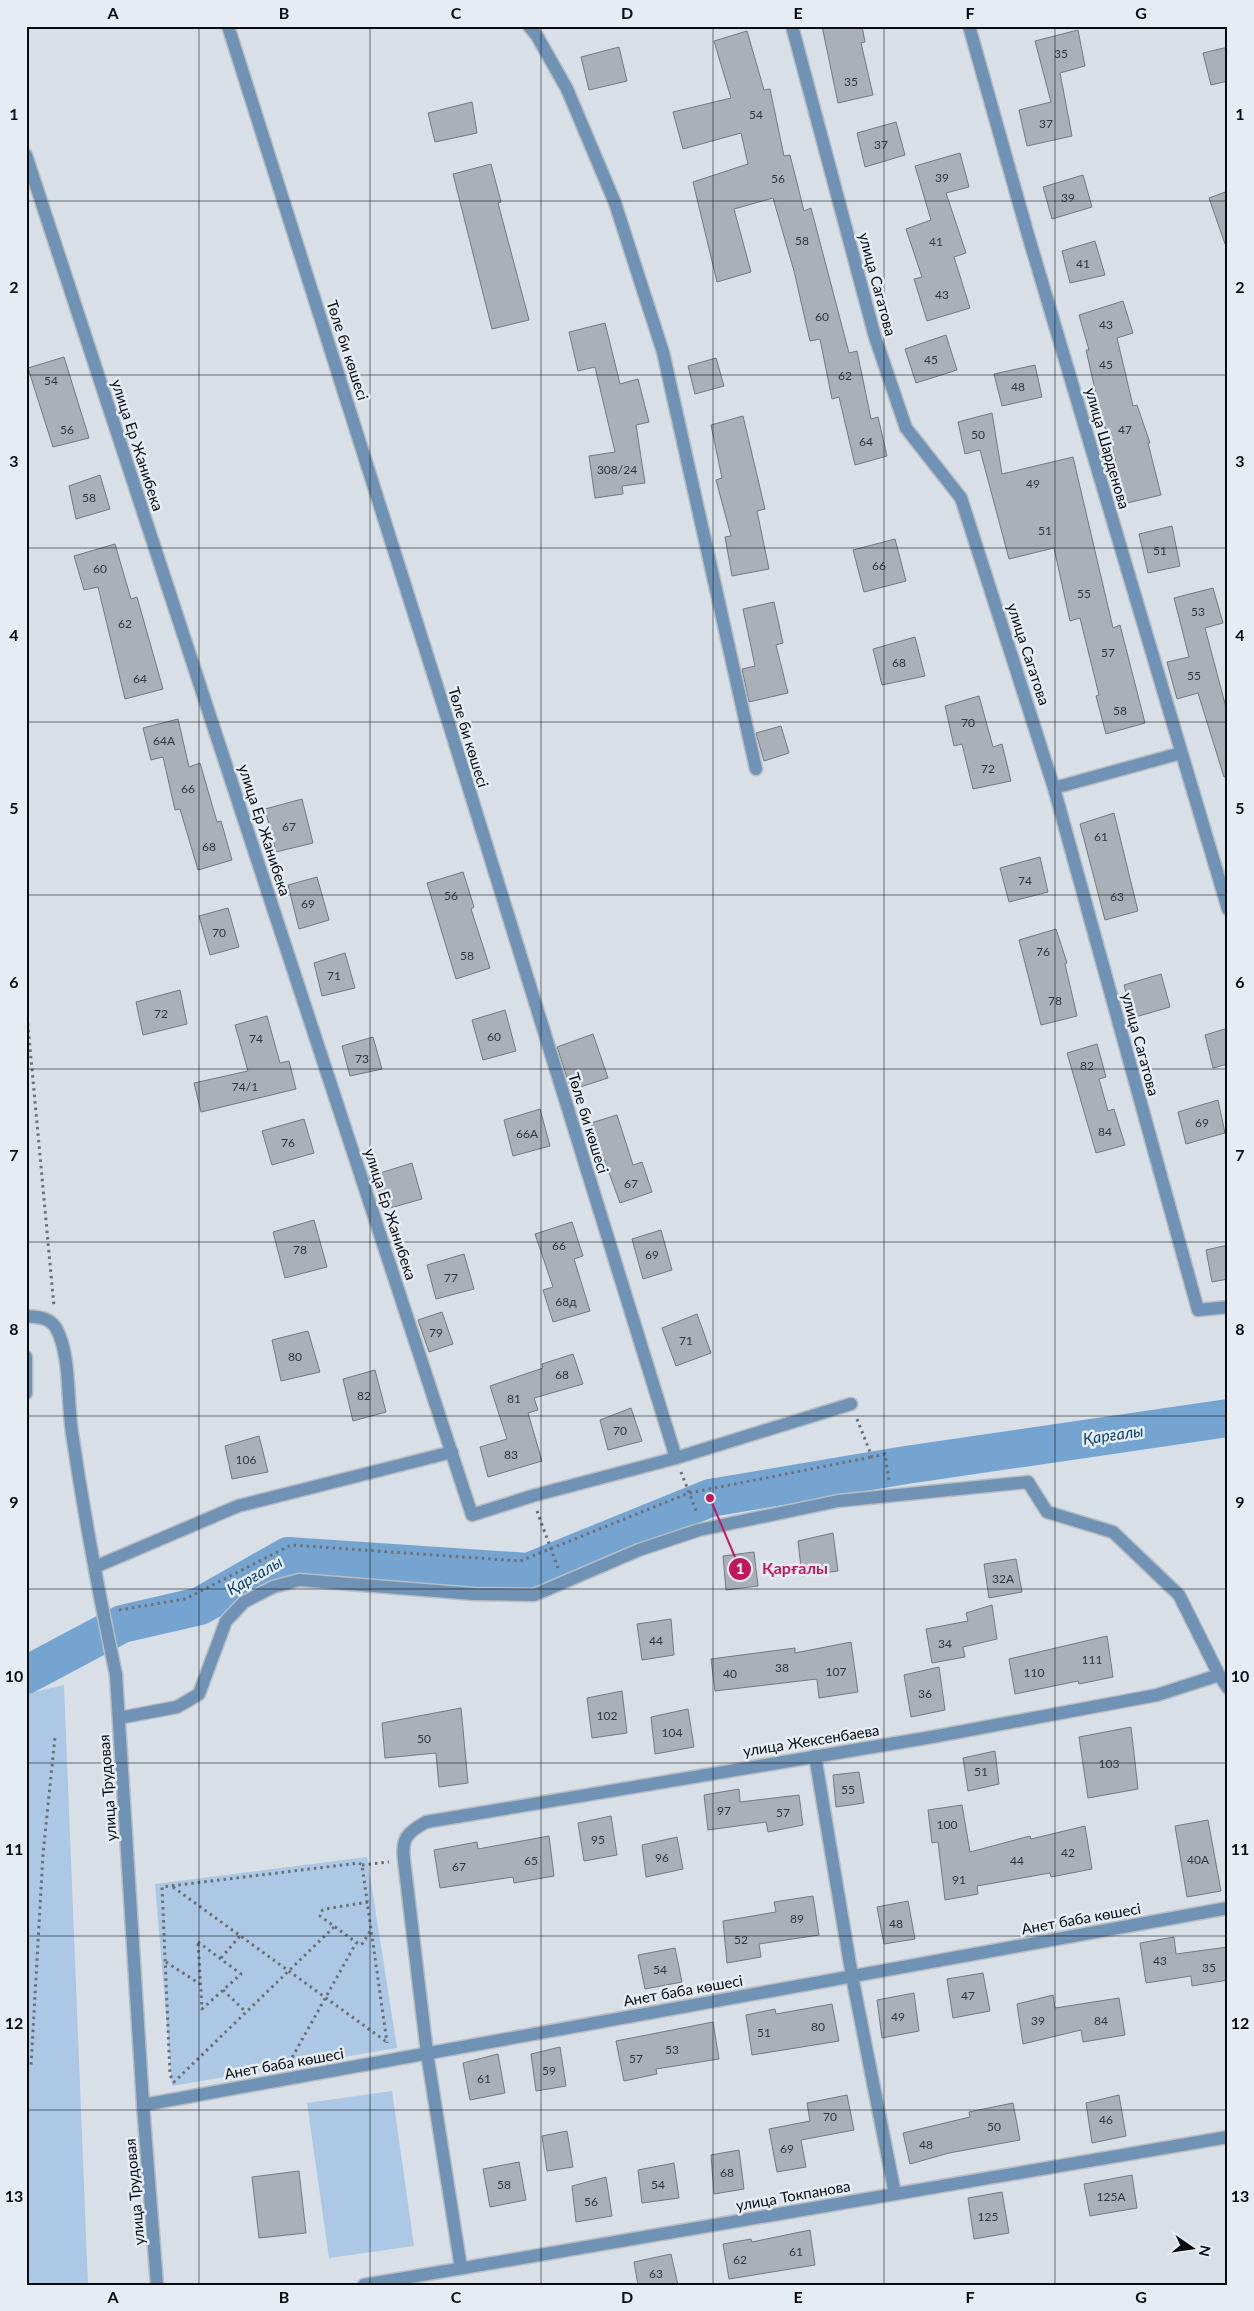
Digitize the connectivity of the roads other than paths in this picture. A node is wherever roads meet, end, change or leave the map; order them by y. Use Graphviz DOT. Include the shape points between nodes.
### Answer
graph roads {
  1 [pos="228,26"];
  2 [pos="529,26"];
  3 [pos="792,26"];
  4 [pos="969,26"];
  5 [pos="26,154"];
  6 [pos="1181,753"];
  7 [pos="756,769"];
  8 [pos="1054,788"];
  9 [pos="1228,909"];
  10 [pos="1228,1307"];
  11 [pos="26,1316"];
  12 [pos="26,1357"];
  13 [pos="26,1393"];
  14 [pos="851,1404"];
  15 [pos="452,1452"];
  16 [pos="676,1458"];
  17 [pos="95,1567"];
  18 [pos="1219,1675"];
  19 [pos="1228,1688"];
  20 [pos="119,1718"];
  21 [pos="815,1756"];
  22 [pos="1228,1908"];
  23 [pos="852,1976"];
  24 [pos="427,2053"];
  25 [pos="143,2104"];
  26 [pos="1228,2138"];
  27 [pos="895,2194"];
  28 [pos="461,2268"];
  29 [pos="158,2285"];
  30 [pos="364,2285"];
  1 -- 16 [label="street, Төле би көшесі" via="451,730"];
  2 -- 7 [label="street" via="567,88 615,203 660,342"];
  3 -- 8 [label="street, улица Сагатова" via="875,337 906,428 962,498"];
  4 -- 6 [label="street, улица Шарденова"];
  5 -- 15 [label="street, улица Ер Жанибека"];
  6 -- 8 [label="street"];
  6 -- 9 [label="street, улица Шарденова"];
  8 -- 10 [label="street, улица Сагатова" via="1198,1310"];
  11 -- 17 [label="street, улица Трудовая" via="44,1318 52,1323 63,1345 72,1431"];
  12 -- 13 [label="street"];
  14 -- 16 [label="street"];
  15 -- 16 [label="street, улица Ер Жанибека" via="472,1515"];
  15 -- 17 [label="street" via="238,1506"];
  17 -- 20 [label="street, улица Трудовая" via="116,1675"];
  18 -- 19 [label="street"];
  18 -- 20 [label="street" via="1180,1595 1113,1532 1046,1512 1028,1482 838,1501 699,1530 640,1550 534,1595 474,1594 299,1580 273,1587 244,1602 226,1621 199,1694 177,1707"];
  18 -- 21 [label="street, улица Жексенбаева" via="1158,1695"];
  20 -- 25 [label="street, улица Трудовая"];
  21 -- 23 [label="street"];
  21 -- 24 [label="street, улица Жексенбаева" via="426,1822 409,1831 402,1848"];
  22 -- 23 [label="street, Анет баба көшесі"];
  23 -- 24 [label="street, Анет баба көшесі"];
  23 -- 27 [label="street"];
  24 -- 25 [label="street, Анет баба көшесі"];
  24 -- 28 [label="street"];
  25 -- 29 [label="street, улица Трудовая"];
  26 -- 27 [label="street, улица Токпанова"];
  27 -- 28 [label="street, улица Токпанова"];
  28 -- 30 [label="street, улица Токпанова"];
}
